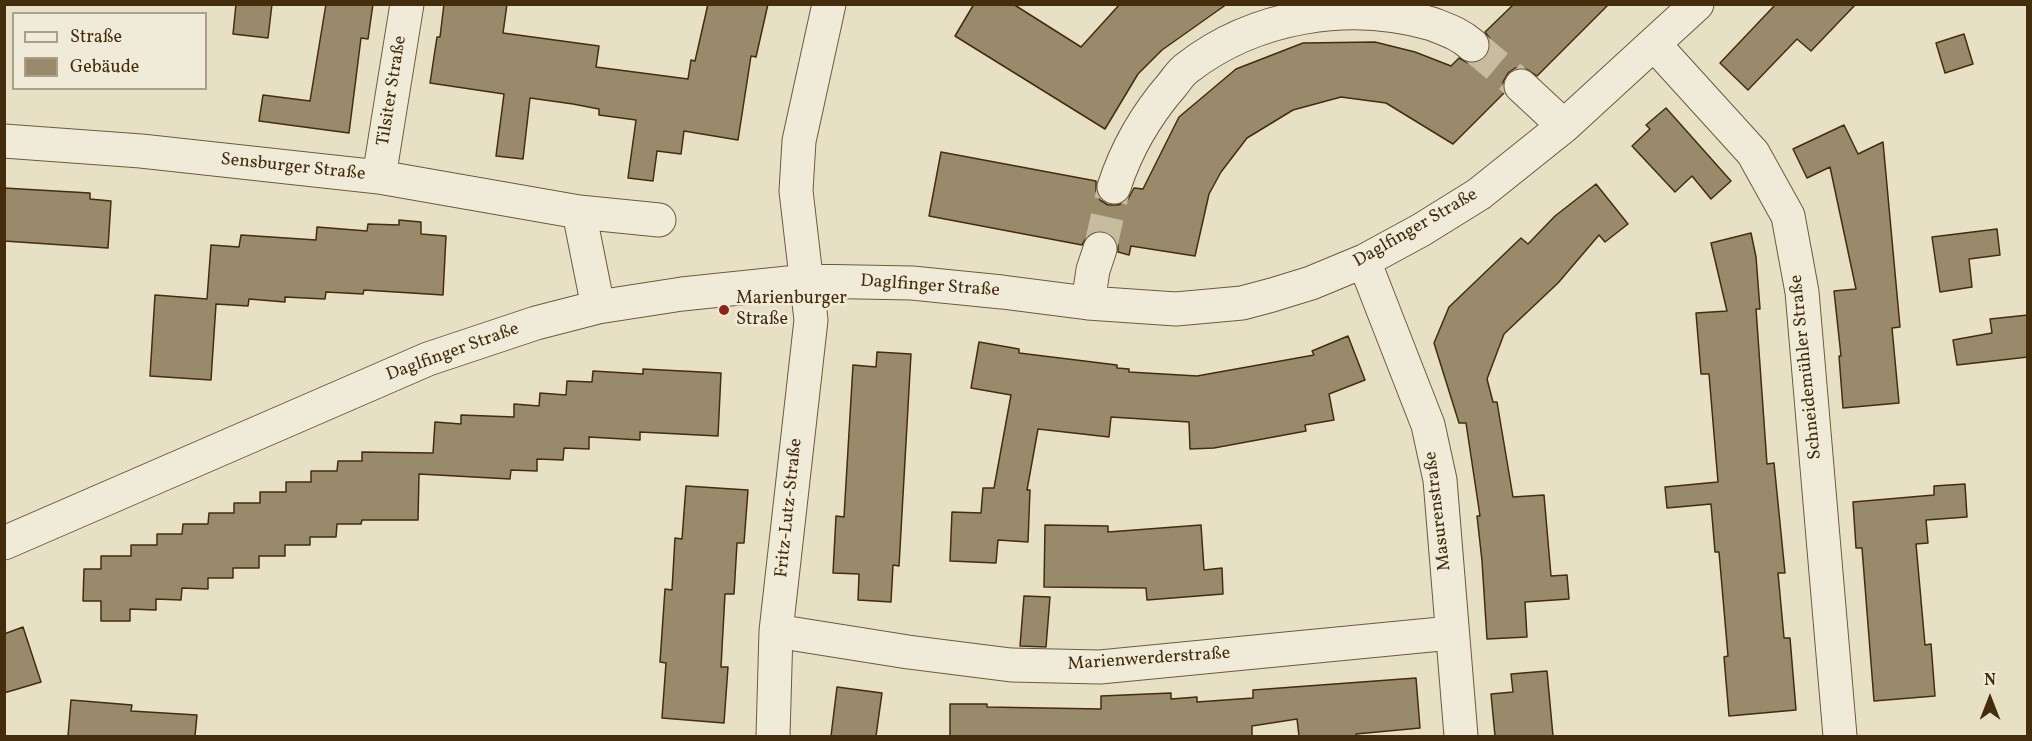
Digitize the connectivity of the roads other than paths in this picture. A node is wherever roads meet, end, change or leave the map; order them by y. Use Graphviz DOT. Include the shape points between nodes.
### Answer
graph roads {
  1 [pos="407,4"];
  2 [pos="829,4"];
  3 [pos="1697,4"];
  4 [pos="1654,44"];
  5 [pos="1472,45"];
  6 [pos="1521,86"];
  7 [pos="1564,126"];
  8 [pos="4,141"];
  9 [pos="379,177"];
  10 [pos="1114,187"];
  11 [pos="579,212"];
  12 [pos="658,220"];
  13 [pos="1100,249"];
  14 [pos="1364,261"];
  15 [pos="807,281"];
  16 [pos="1088,303"];
  17 [pos="598,307"];
  18 [pos="4,543"];
  19 [pos="776,631"];
  20 [pos="1451,633"];
  21 [pos="773,736"];
  22 [pos="1461,736"];
  23 [pos="1840,736"];
  1 -- 9 [label="street, Tilsiter Straße"];
  2 -- 15 [label="street" via="799,141 796,191"];
  3 -- 4 [label="street, Daglfinger Straße"];
  4 -- 7 [label="street, Daglfinger Straße"];
  4 -- 23 [label="street, Schneidemühler Straße" via="1753,153 1788,216 1802,292"];
  5 -- 10 [label="street" via="1462,36 1414,17 1358,9 1298,16 1258,27 1185,69 1141,127"];
  6 -- 7 [label="street"];
  7 -- 14 [label="street, Daglfinger Straße" via="1479,194"];
  8 -- 9 [label="street, Sensburger Straße" via="141,151"];
  9 -- 11 [label="street, Sensburger Straße"];
  11 -- 12 [label="street, Sensburger Straße"];
  11 -- 17 [label="street"];
  13 -- 16 [label="street"];
  14 -- 16 [label="street, Daglfinger Straße" via="1311,283 1242,303 1176,309"];
  14 -- 20 [label="street, Masurenstraße" via="1428,425 1440,480"];
  15 -- 16 [label="street, Daglfinger Straße" via="912,284"];
  15 -- 17 [label="street, Daglfinger Straße"];
  15 -- 19 [label="street, Fritz-Lutz-Straße" via="811,320"];
  17 -- 18 [label="street, Daglfinger Straße" via="525,326 428,359"];
  19 -- 20 [label="street, Marienwerderstraße" via="1011,665 1100,668"];
  19 -- 21 [label="street, Fritz-Lutz-Straße"];
  20 -- 22 [label="street, Masurenstraße"];
}
